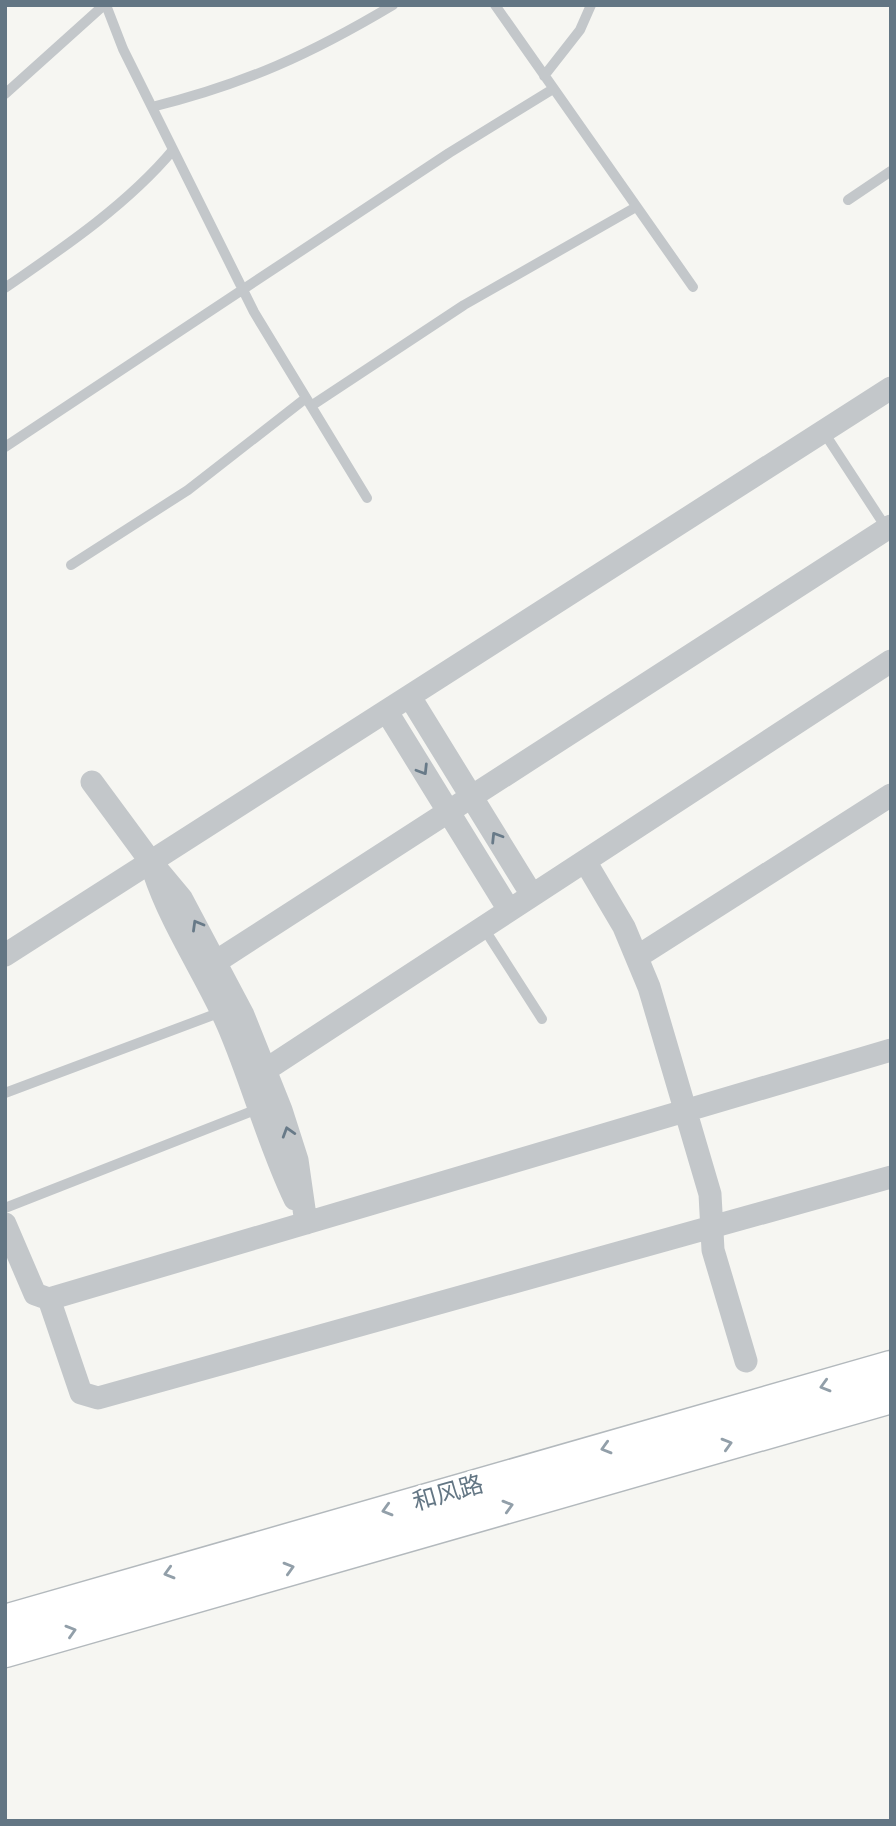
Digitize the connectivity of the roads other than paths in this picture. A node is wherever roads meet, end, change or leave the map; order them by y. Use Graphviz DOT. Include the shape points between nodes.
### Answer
graph roads {
  1 [pos="105,5"];
  2 [pos="393,5"];
  3 [pos="495,5"];
  4 [pos="591,5"];
  5 [pos="544,76"];
  6 [pos="553,89"];
  7 [pos="5,94"];
  8 [pos="152,107"];
  9 [pos="173,149"];
  10 [pos="891,171"];
  11 [pos="848,200"];
  12 [pos="636,206"];
  13 [pos="5,288"];
  14 [pos="693,288"];
  15 [pos="244,291"];
  16 [pos="891,388"];
  17 [pos="309,402"];
  18 [pos="824,431"];
  19 [pos="5,447"];
  20 [pos="367,498"];
  21 [pos="889,528"];
  22 [pos="71,565"];
  23 [pos="891,661"];
  24 [pos="410,697"];
  25 [pos="387,712"];
  26 [pos="92,782"];
  27 [pos="891,795"];
  28 [pos="472,798"];
  29 [pos="450,812"];
  30 [pos="585,861"];
  31 [pos="150,862"];
  32 [pos="532,895"];
  33 [pos="509,910"];
  34 [pos="483,927"];
  35 [pos="5,955"];
  36 [pos="637,957"];
  37 [pos="217,961"];
  38 [pos="222,1012"];
  39 [pos="542,1019"];
  40 [pos="891,1050"];
  41 [pos="258,1074"];
  42 [pos="5,1093"];
  43 [pos="261,1108"];
  44 [pos="685,1111"];
  45 [pos="891,1177"];
  46 [pos="5,1208"];
  47 [pos="306,1223"];
  48 [pos="5,1224"];
  49 [pos="712,1227"];
  50 [pos="49,1299"];
  51 [pos="746,1361"];
  52 [pos="891,1367"];
  53 [pos="891,1397"];
  54 [pos="5,1621"];
  55 [pos="5,1651"];
  1 -- 7 [label="lane"];
  1 -- 8 [label="lane"];
  2 -- 8 [label="lane" via="287,64"];
  3 -- 5 [label="lane"];
  4 -- 5 [label="lane" via="580,30"];
  5 -- 6 [label="lane"];
  6 -- 12 [label="lane"];
  6 -- 15 [label="lane" via="439,159"];
  8 -- 9 [label="lane"];
  9 -- 13 [label="lane" via="155,171 113,206"];
  9 -- 15 [label="lane"];
  10 -- 11 [label="lane"];
  12 -- 14 [label="lane"];
  12 -- 17 [label="lane" via="464,304"];
  15 -- 17 [label="lane"];
  15 -- 19 [label="lane"];
  16 -- 18 [label="street"];
  17 -- 20 [label="lane"];
  17 -- 22 [label="lane" via="188,490"];
  18 -- 21 [label="lane"];
  18 -- 24 [label="street"];
  21 -- 28 [label="street"];
  23 -- 30 [label="street"];
  24 -- 25 [label="street"];
  24 -- 28 [label="street"];
  25 -- 29 [label="street, one-way"];
  25 -- 31 [label="street"];
  26 -- 31 [label="street"];
  27 -- 36 [label="street"];
  28 -- 29 [label="street"];
  32 -- 28 [label="street, one-way"];
  29 -- 33 [label="street"];
  29 -- 37 [label="street"];
  30 -- 32 [label="street"];
  30 -- 36 [label="street"];
  31 -- 35 [label="street"];
  37 -- 31 [label="street, one-way" via="181,898"];
  31 -- 38 [label="street" via="165,907"];
  32 -- 33 [label="street"];
  33 -- 34 [label="street"];
  34 -- 39 [label="lane"];
  34 -- 41 [label="street"];
  36 -- 44 [label="street"];
  37 -- 41 [label="street"];
  38 -- 41 [label="street"];
  38 -- 42 [label="lane"];
  40 -- 44 [label="street"];
  41 -- 43 [label="street"];
  47 -- 41 [label="street, one-way" via="297,1160"];
  43 -- 46 [label="lane"];
  43 -- 47 [label="street" via="279,1165"];
  44 -- 47 [label="street"];
  44 -- 49 [label="street" via="710,1194"];
  45 -- 49 [label="street"];
  47 -- 50 [label="street"];
  48 -- 50 [label="street" via="35,1294"];
  49 -- 50 [label="street" via="98,1398 81,1393"];
  49 -- 51 [label="street" via="713,1250"];
  52 -- 54 [label="street, 和风路, one-way"];
  55 -- 53 [label="street, 和风路, one-way"];
}
